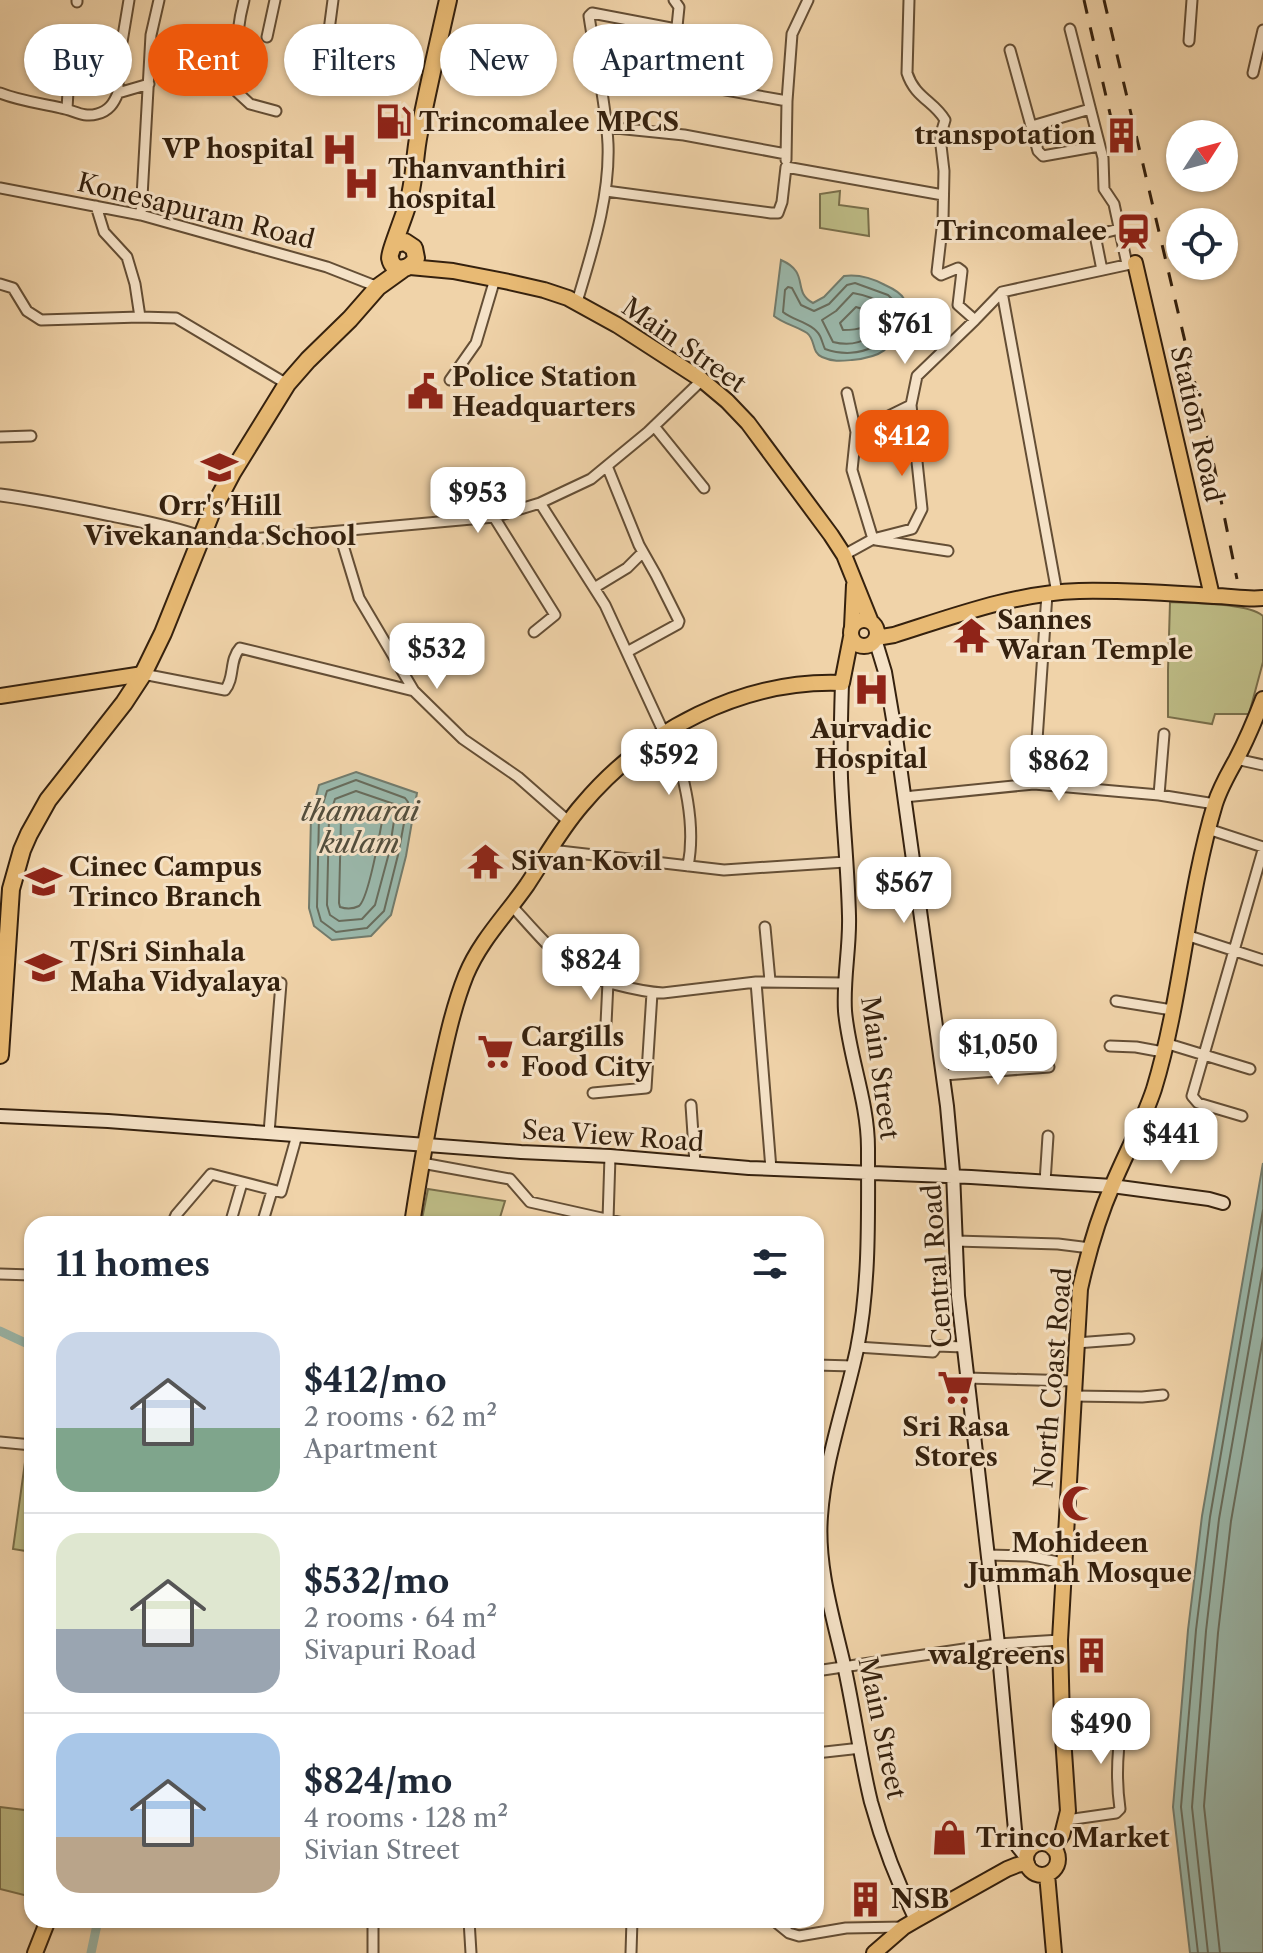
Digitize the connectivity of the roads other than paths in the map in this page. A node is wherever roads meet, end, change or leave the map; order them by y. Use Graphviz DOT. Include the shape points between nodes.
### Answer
graph roads {
  1 [pos="129,0"];
  2 [pos="159,0"];
  3 [pos="244,0"];
  4 [pos="275,0"];
  5 [pos="333,0"];
  6 [pos="448,0"];
  7 [pos="674,0"];
  8 [pos="808,0"];
  9 [pos="909,0"];
  10 [pos="1192,0"];
  11 [pos="628,21"];
  12 [pos="125,24"];
  13 [pos="154,24"];
  14 [pos="330,24"];
  15 [pos="590,24"];
  16 [pos="628,24"];
  17 [pos="646,24"];
  18 [pos="677,24"];
  19 [pos="1070,29"];
  20 [pos="1263,30"];
  21 [pos="268,32"];
  22 [pos="1189,41"];
  23 [pos="1010,50"];
  24 [pos="1253,73"];
  25 [pos="0,93"];
  26 [pos="68,96"];
  27 [pos="117,96"];
  28 [pos="148,96"];
  29 [pos="601,96"];
  30 [pos="759,96"];
  31 [pos="787,101"];
  32 [pos="67,109"];
  33 [pos="1090,109"];
  34 [pos="276,111"];
  35 [pos="1032,126"];
  36 [pos="606,127"];
  37 [pos="1099,146"];
  38 [pos="786,154"];
  39 [pos="786,167"];
  40 [pos="0,188"];
  41 [pos="606,191"];
  42 [pos="943,195"];
  43 [pos="96,206"];
  44 [pos="141,215"];
  45 [pos="1119,229"];
  46 [pos="404,256"];
  47 [pos="1131,263"];
  48 [pos="1102,270"];
  49 [pos="495,279"];
  50 [pos="0,284"];
  51 [pos="378,287"];
  52 [pos="1002,292"];
  53 [pos="577,302"];
  54 [pos="140,317"];
  55 [pos="975,320"];
  56 [pos="450,380"];
  57 [pos="702,380"];
  58 [pos="287,384"];
  59 [pos="847,393"];
  60 [pos="911,405"];
  61 [pos="654,426"];
  62 [pos="856,432"];
  63 [pos="31,436"];
  64 [pos="0,437"];
  65 [pos="607,466"];
  66 [pos="704,488"];
  67 [pos="0,495"];
  68 [pos="540,503"];
  69 [pos="494,517"];
  70 [pos="339,532"];
  71 [pos="200,537"];
  72 [pos="873,539"];
  73 [pos="948,551"];
  74 [pos="643,552"];
  75 [pos="844,555"];
  76 [pos="855,580"];
  77 [pos="594,588"];
  78 [pos="1052,593"];
  79 [pos="1212,596"];
  80 [pos="1259,601"];
  81 [pos="534,632"];
  82 [pos="852,632"];
  83 [pos="871,636"];
  84 [pos="627,652"];
  85 [pos="143,674"];
  86 [pos="842,683"];
  87 [pos="414,691"];
  88 [pos="0,696"];
  89 [pos="1263,699"];
  90 [pos="667,731"];
  91 [pos="1164,734"];
  92 [pos="1236,759"];
  93 [pos="1263,765"];
  94 [pos="1034,784"];
  95 [pos="1159,795"];
  96 [pos="904,797"];
  97 [pos="1215,804"];
  98 [pos="568,821"];
  99 [pos="1208,829"];
  100 [pos="1263,848"];
  101 [pos="551,850"];
  102 [pos="845,862"];
  103 [pos="688,866"];
  104 [pos="1250,897"];
  105 [pos="1263,901"];
  106 [pos="512,906"];
  107 [pos="765,927"];
  108 [pos="1186,935"];
  109 [pos="1234,950"];
  110 [pos="1263,960"];
  111 [pos="770,981"];
  112 [pos="608,982"];
  113 [pos="756,982"];
  114 [pos="281,983"];
  115 [pos="845,983"];
  116 [pos="652,993"];
  117 [pos="1116,1001"];
  118 [pos="1172,1010"];
  119 [pos="606,1024"];
  120 [pos="1110,1046"];
  121 [pos="1164,1047"];
  122 [pos="0,1055"];
  123 [pos="1203,1055"];
  124 [pos="1049,1067"];
  125 [pos="1250,1069"];
  126 [pos="944,1075"];
  127 [pos="593,1093"];
  128 [pos="691,1105"];
  129 [pos="0,1116"];
  130 [pos="1242,1116"];
  131 [pos="269,1133"];
  132 [pos="297,1135"];
  133 [pos="1048,1136"];
  134 [pos="425,1145"];
  135 [pos="610,1156"];
  136 [pos="422,1163"];
  137 [pos="695,1164"];
  138 [pos="771,1169"];
  139 [pos="868,1173"];
  140 [pos="953,1176"];
  141 [pos="1045,1182"];
  142 [pos="242,1183"];
  143 [pos="1112,1186"];
  144 [pos="272,1191"];
  145 [pos="1223,1203"];
  146 [pos="176,1216"];
  147 [pos="232,1216"];
  148 [pos="264,1216"];
  149 [pos="413,1216"];
  150 [pos="591,1216"];
  151 [pos="608,1216"];
  152 [pos="955,1241"];
  153 [pos="1090,1248"];
  154 [pos="0,1274"];
  155 [pos="24,1275"];
  156 [pos="1129,1339"];
  157 [pos="1076,1343"];
  158 [pos="857,1347"];
  159 [pos="964,1347"];
  160 [pos="824,1365"];
  161 [pos="853,1366"];
  162 [pos="967,1378"];
  163 [pos="1073,1388"];
  164 [pos="1163,1395"];
  165 [pos="0,1442"];
  166 [pos="24,1444"];
  167 [pos="824,1490"];
  168 [pos="987,1555"];
  169 [pos="1063,1563"];
  170 [pos="824,1570"];
  171 [pos="1060,1640"];
  172 [pos="998,1644"];
  173 [pos="844,1667"];
  174 [pos="824,1670"];
  175 [pos="1062,1722"];
  176 [pos="861,1748"];
  177 [pos="824,1752"];
  178 [pos="1067,1820"];
  179 [pos="1053,1848"];
  180 [pos="1026,1860"];
  181 [pos="1047,1874"];
  182 [pos="910,1924"];
  183 [pos="45,1928"];
  184 [pos="373,1928"];
  185 [pos="469,1928"];
  186 [pos="632,1928"];
  187 [pos="783,1928"];
  188 [pos="35,1953"];
  189 [pos="373,1953"];
  190 [pos="471,1953"];
  191 [pos="631,1953"];
  192 [pos="874,1953"];
  193 [pos="1054,1953"];
  1 -- 12 [label="street"];
  2 -- 13 [label="street"];
  3 -- 34 [label="street" via="237,92 250,104"];
  4 -- 21 [label="street"];
  5 -- 14 [label="street"];
  6 -- 46 [label="highway" via="418,135"];
  7 -- 18 [label="street" via="679,7"];
  8 -- 31 [label="street" via="792,34"];
  9 -- 42 [label="street" via="910,83 945,120 940,137"];
  10 -- 22 [label="street"];
  11 -- 15 [label="street" via="592,13"];
  11 -- 16 [label="street"];
  11 -- 17 [label="street"];
  19 -- 33 [label="street"];
  20 -- 24 [label="street"];
  23 -- 35 [label="street"];
  25 -- 32 [label="street"];
  26 -- 32 [label="street"];
  27 -- 32 [label="street" via="98,114"];
  28 -- 44 [label="street"];
  29 -- 36 [label="street"];
  30 -- 31 [label="street"];
  31 -- 38 [label="street"];
  33 -- 35 [label="street"];
  33 -- 37 [label="street"];
  35 -- 37 [label="street" via="1043,156"];
  36 -- 38 [label="street"];
  36 -- 41 [label="street"];
  37 -- 45 [label="street" via="1104,189 1114,204"];
  38 -- 39 [label="street"];
  39 -- 41 [label="street" via="778,213"];
  39 -- 42 [label="street"];
  40 -- 43 [label="street, Konesapuram Road"];
  41 -- 53 [label="street"];
  42 -- 55 [label="street" via="937,272 962,271 958,305"];
  43 -- 44 [label="street, Konesapuram Road"];
  43 -- 54 [label="street" via="104,232 127,257"];
  44 -- 51 [label="street, Konesapuram Road" via="327,267"];
  45 -- 47 [label="street"];
  45 -- 48 [label="street" via="1095,235"];
  46 -- 49 [label="main road, Main Street"];
  46 -- 51 [label="highway"];
  47 -- 48 [label="street"];
  47 -- 79 [label="main road, Station Road"];
  48 -- 52 [label="street"];
  49 -- 53 [label="main road, Main Street"];
  49 -- 56 [label="street" via="476,343"];
  50 -- 54 [label="street" via="13,288 27,311 41,320"];
  51 -- 58 [label="highway"];
  52 -- 55 [label="street"];
  52 -- 78 [label="street"];
  53 -- 57 [label="main road, Main Street"];
  54 -- 58 [label="street" via="176,318"];
  55 -- 60 [label="street" via="917,376"];
  57 -- 61 [label="street"];
  57 -- 75 [label="main road, Main Street" via="761,438"];
  58 -- 71 [label="highway"];
  59 -- 62 [label="street"];
  60 -- 62 [label="street"];
  60 -- 72 [label="street" via="922,509 912,529"];
  61 -- 65 [label="street"];
  61 -- 66 [label="street"];
  62 -- 72 [label="street" via="852,470"];
  63 -- 64 [label="street"];
  65 -- 68 [label="street"];
  65 -- 74 [label="street"];
  67 -- 71 [label="street"];
  68 -- 69 [label="street"];
  68 -- 77 [label="street"];
  69 -- 70 [label="street"];
  69 -- 81 [label="street" via="555,615"];
  70 -- 71 [label="street" via="230,541"];
  70 -- 87 [label="street" via="359,598"];
  71 -- 85 [label="highway"];
  72 -- 73 [label="street"];
  72 -- 75 [label="street"];
  74 -- 77 [label="street"];
  74 -- 84 [label="street" via="679,623"];
  75 -- 76 [label="main road, Main Street"];
  76 -- 82 [label="main road, Main Street"];
  76 -- 83 [label="main road, Main Street"];
  77 -- 84 [label="street"];
  78 -- 79 [label="main road"];
  78 -- 83 [label="main road"];
  78 -- 94 [label="street"];
  79 -- 80 [label="main road"];
  82 -- 83 [label="main road" via="858,645"];
  82 -- 83 [label="main road" via="860,621"];
  82 -- 86 [label="main road, Main Street"];
  83 -- 86 [label="main road"];
  83 -- 96 [label="main road, Central Road" via="885,672"];
  84 -- 90 [label="street"];
  85 -- 87 [label="street" via="225,690 240,648"];
  85 -- 88 [label="main road"];
  85 -- 122 [label="highway" via="48,800 22,850 11,889"];
  86 -- 90 [label="main road" via="750,695"];
  86 -- 102 [label="main road, Main Street"];
  87 -- 98 [label="street" via="463,739"];
  89 -- 92 [label="main road, North Coast Road"];
  90 -- 98 [label="main road" via="622,763"];
  90 -- 103 [label="street" via="680,764 691,828"];
  91 -- 95 [label="street"];
  92 -- 93 [label="street"];
  92 -- 97 [label="main road, North Coast Road"];
  94 -- 95 [label="street"];
  94 -- 96 [label="street"];
  95 -- 97 [label="street"];
  96 -- 126 [label="main road, Central Road"];
  97 -- 99 [label="main road, North Coast Road"];
  98 -- 101 [label="main road"];
  99 -- 100 [label="street"];
  99 -- 108 [label="main road, North Coast Road"];
  100 -- 104 [label="street"];
  101 -- 103 [label="street"];
  101 -- 106 [label="main road"];
  102 -- 103 [label="street" via="724,870"];
  102 -- 115 [label="main road, Main Street"];
  104 -- 105 [label="street"];
  104 -- 109 [label="street"];
  106 -- 112 [label="street" via="575,970"];
  106 -- 134 [label="main road" via="486,939 462,988"];
  107 -- 111 [label="street"];
  108 -- 109 [label="street"];
  108 -- 118 [label="main road, North Coast Road"];
  109 -- 110 [label="street"];
  109 -- 123 [label="street"];
  111 -- 113 [label="street"];
  111 -- 115 [label="street"];
  112 -- 116 [label="street"];
  112 -- 119 [label="street"];
  113 -- 116 [label="street"];
  113 -- 138 [label="street"];
  114 -- 131 [label="street"];
  115 -- 139 [label="main road, Main Street"];
  116 -- 127 [label="street" via="646,1088"];
  117 -- 118 [label="street"];
  118 -- 121 [label="main road, North Coast Road"];
  120 -- 121 [label="street"];
  121 -- 123 [label="street"];
  121 -- 143 [label="main road, North Coast Road" via="1138,1131"];
  123 -- 125 [label="street"];
  123 -- 130 [label="street" via="1193,1099"];
  124 -- 126 [label="street"];
  126 -- 140 [label="main road, Central Road"];
  128 -- 137 [label="street"];
  129 -- 131 [label="main road, Sea View Road"];
  131 -- 132 [label="main road, Sea View Road"];
  132 -- 134 [label="main road, Sea View Road"];
  132 -- 144 [label="street" via="281,1192"];
  133 -- 141 [label="street"];
  134 -- 135 [label="main road, Sea View Road"];
  134 -- 136 [label="main road"];
  135 -- 137 [label="main road, Sea View Road"];
  135 -- 151 [label="street"];
  136 -- 149 [label="main road"];
  136 -- 150 [label="street" via="510,1179 530,1202"];
  137 -- 138 [label="main road, Sea View Road"];
  138 -- 139 [label="main road, Sea View Road"];
  139 -- 140 [label="main road, Sea View Road"];
  139 -- 158 [label="main road, Main Street"];
  140 -- 141 [label="main road, Sea View Road"];
  140 -- 152 [label="main road, Central Road"];
  141 -- 143 [label="main road, Sea View Road"];
  142 -- 144 [label="street"];
  142 -- 146 [label="street" via="211,1174"];
  142 -- 147 [label="street"];
  143 -- 145 [label="main road, Sea View Road"];
  143 -- 153 [label="main road, North Coast Road"];
  144 -- 148 [label="street"];
  152 -- 153 [label="street"];
  152 -- 159 [label="main road, Central Road"];
  153 -- 157 [label="main road, North Coast Road"];
  154 -- 155 [label="street"];
  156 -- 157 [label="street"];
  157 -- 163 [label="main road, North Coast Road"];
  158 -- 159 [label="street" via="933,1352 937,1346"];
  158 -- 161 [label="main road, Main Street"];
  159 -- 162 [label="main road, Central Road"];
  160 -- 161 [label="street"];
  161 -- 167 [label="main road, Main Street"];
  162 -- 163 [label="street"];
  162 -- 168 [label="main road, Central Road"];
  163 -- 164 [label="street"];
  163 -- 169 [label="main road, North Coast Road"];
  165 -- 166 [label="street"];
  168 -- 169 [label="street"];
  168 -- 172 [label="main road, Central Road"];
  169 -- 171 [label="main road, North Coast Road"];
  170 -- 173 [label="main road, Main Street"];
  171 -- 172 [label="street"];
  171 -- 175 [label="main road, North Coast Road"];
  172 -- 173 [label="street"];
  172 -- 180 [label="main road, Central Road" via="1015,1830"];
  173 -- 174 [label="street"];
  173 -- 176 [label="main road, Main Street"];
  175 -- 178 [label="main road, North Coast Road"];
  175 -- 178 [label="street" via="1122,1724 1120,1809"];
  176 -- 177 [label="street"];
  176 -- 182 [label="main road, Main Street" via="876,1817"];
  178 -- 179 [label="main road, North Coast Road"];
  179 -- 180 [label="main road" via="1037,1844"];
  179 -- 181 [label="main road" via="1058,1863"];
  180 -- 181 [label="main road" via="1032,1872"];
  180 -- 182 [label="main road"];
  181 -- 193 [label="main road"];
  182 -- 187 [label="street" via="799,1936"];
  182 -- 192 [label="main road"];
  183 -- 188 [label="main road"];
  184 -- 189 [label="street"];
  185 -- 190 [label="street"];
  186 -- 191 [label="street"];
}
